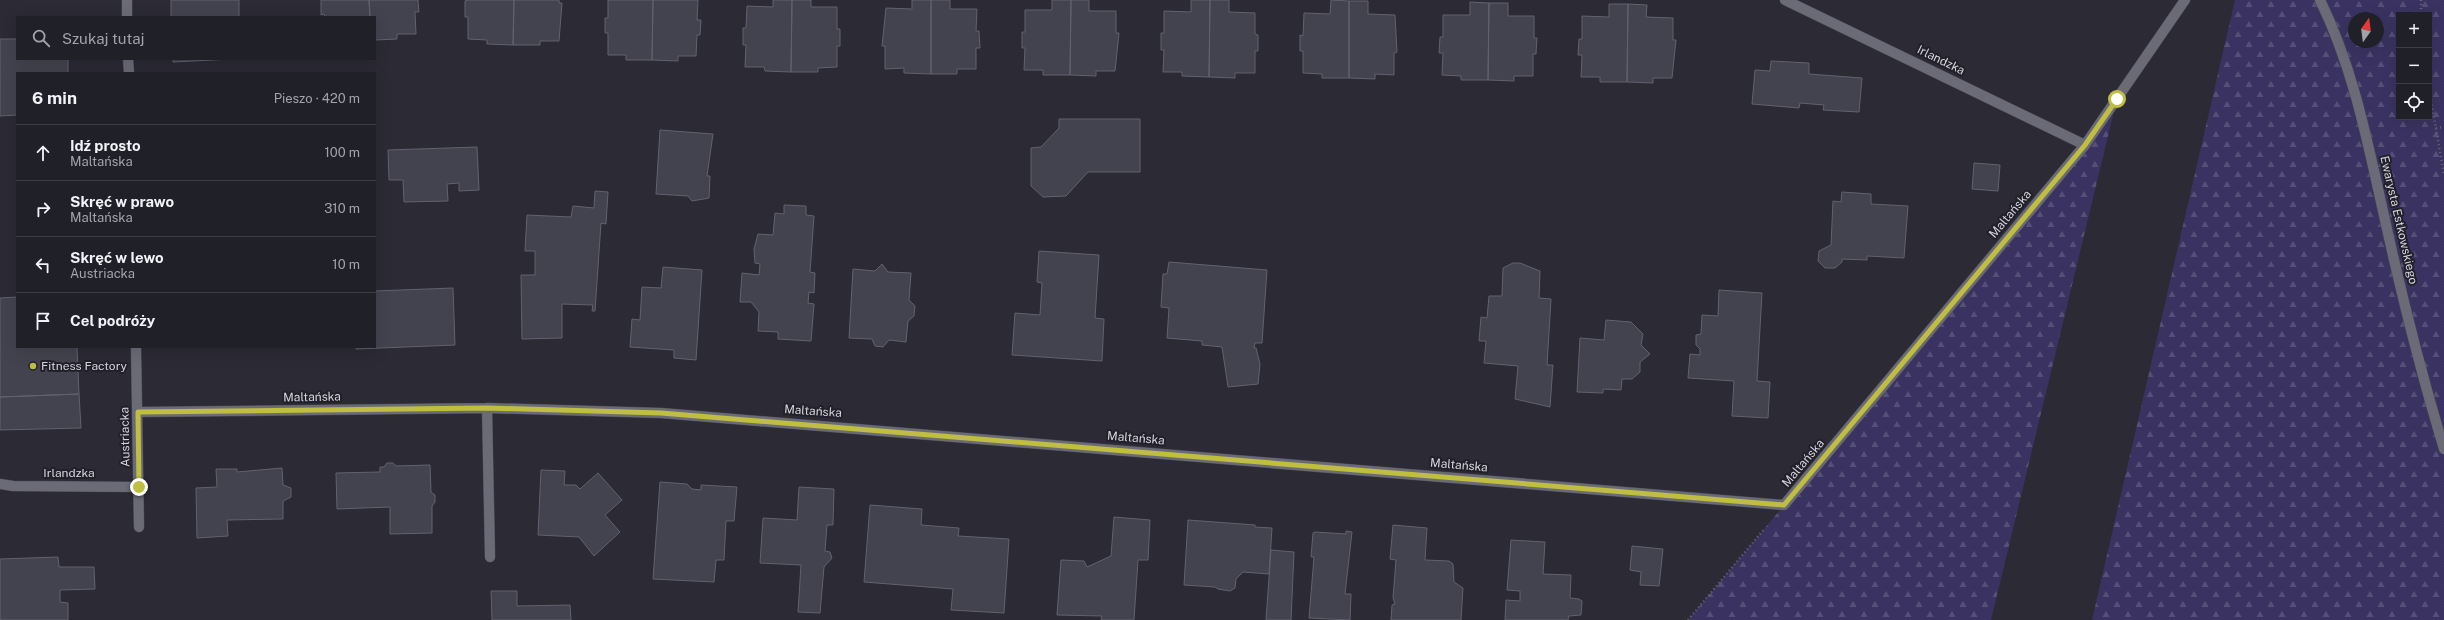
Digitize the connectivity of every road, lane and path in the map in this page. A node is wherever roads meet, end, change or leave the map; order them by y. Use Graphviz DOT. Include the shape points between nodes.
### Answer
graph roads {
  1 [pos="127,0"];
  2 [pos="1785,0"];
  3 [pos="2185,0"];
  4 [pos="2320,0"];
  5 [pos="2421,0"];
  6 [pos="2421,12"];
  7 [pos="127,16"];
  8 [pos="128,60"];
  9 [pos="128,72"];
  10 [pos="2432,106"];
  11 [pos="2436,128"];
  12 [pos="2444,128"];
  13 [pos="2085,145"];
  14 [pos="2444,175"];
  15 [pos="136,348"];
  16 [pos="487,408"];
  17 [pos="138,412"];
  18 [pos="2444,449"];
  19 [pos="0,484"];
  20 [pos="139,487"];
  21 [pos="1784,505"];
  22 [pos="139,527"];
  23 [pos="490,557"];
  24 [pos="1688,620"];
  1 -- 7 [label="street"];
  2 -- 13 [label="street, Irlandzka"];
  3 -- 13 [label="street, Maltańska"];
  4 -- 18 [label="street, Ewarysta Estkowskiego" via="2331,22 2357,97 2394,263"];
  5 -- 6 [label="path"];
  8 -- 9 [label="street"];
  10 -- 11 [label="path"];
  11 -- 12 [label="path"];
  11 -- 14 [label="path"];
  13 -- 21 [label="street, Maltańska"];
  15 -- 17 [label="street, Austriacka"];
  16 -- 17 [label="street, Maltańska"];
  16 -- 21 [label="street, Maltańska" via="692,415"];
  16 -- 23 [label="street"];
  17 -- 20 [label="street, Austriacka"];
  19 -- 20 [label="street, Irlandzka"];
  20 -- 22 [label="street, Austriacka"];
  21 -- 24 [label="path"];
}
